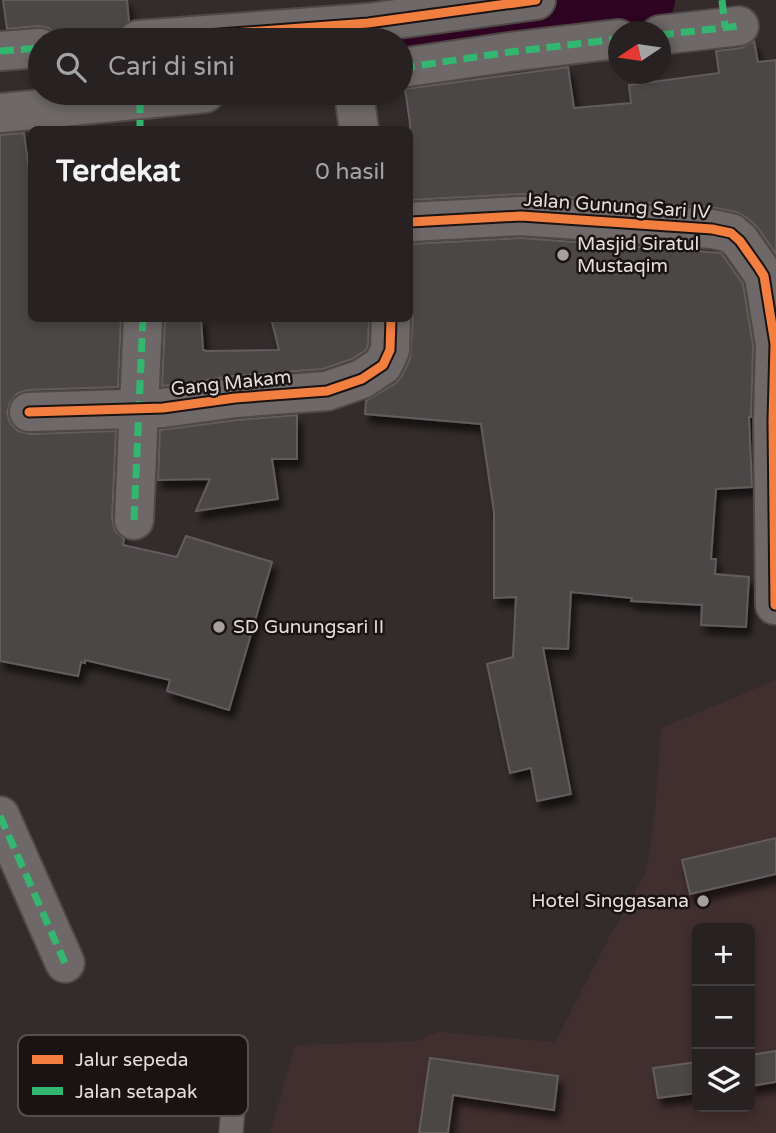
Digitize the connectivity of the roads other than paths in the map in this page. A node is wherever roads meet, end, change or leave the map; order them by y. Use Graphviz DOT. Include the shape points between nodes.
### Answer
graph roads {
  1 [pos="536,0"];
  2 [pos="256,15"];
  3 [pos="728,18"];
  4 [pos="369,23"];
  5 [pos="195,28"];
  6 [pos="671,32"];
  7 [pos="608,41"];
  8 [pos="28,49"];
  9 [pos="0,51"];
  10 [pos="413,66"];
  11 [pos="168,105"];
  12 [pos="356,105"];
  13 [pos="0,113"];
  14 [pos="140,114"];
  15 [pos="358,126"];
  16 [pos="413,222"];
  17 [pos="143,322"];
  18 [pos="391,322"];
  19 [pos="776,344"];
  20 [pos="139,410"];
  21 [pos="29,412"];
  22 [pos="134,520"];
  23 [pos="775,605"];
  24 [pos="0,816"];
  25 [pos="65,963"];
  1 -- 4 [label="street"];
  2 -- 4 [label="street"];
  2 -- 5 [label="street"];
  3 -- 6 [label="street"];
  7 -- 10 [label="street"];
  8 -- 9 [label="street"];
  11 -- 14 [label="street"];
  12 -- 15 [label="street"];
  13 -- 14 [label="street"];
  16 -- 19 [label="street, Jalan Gunung Sari IV" via="521,216 731,233 764,276"];
  17 -- 20 [label="street"];
  18 -- 20 [label="street, Gang Makam" via="387,360 362,379 327,391"];
  19 -- 23 [label="street, Jalan Gunung Sari IV"];
  20 -- 21 [label="street, Gang Makam"];
  20 -- 22 [label="street"];
  24 -- 25 [label="street"];
}
